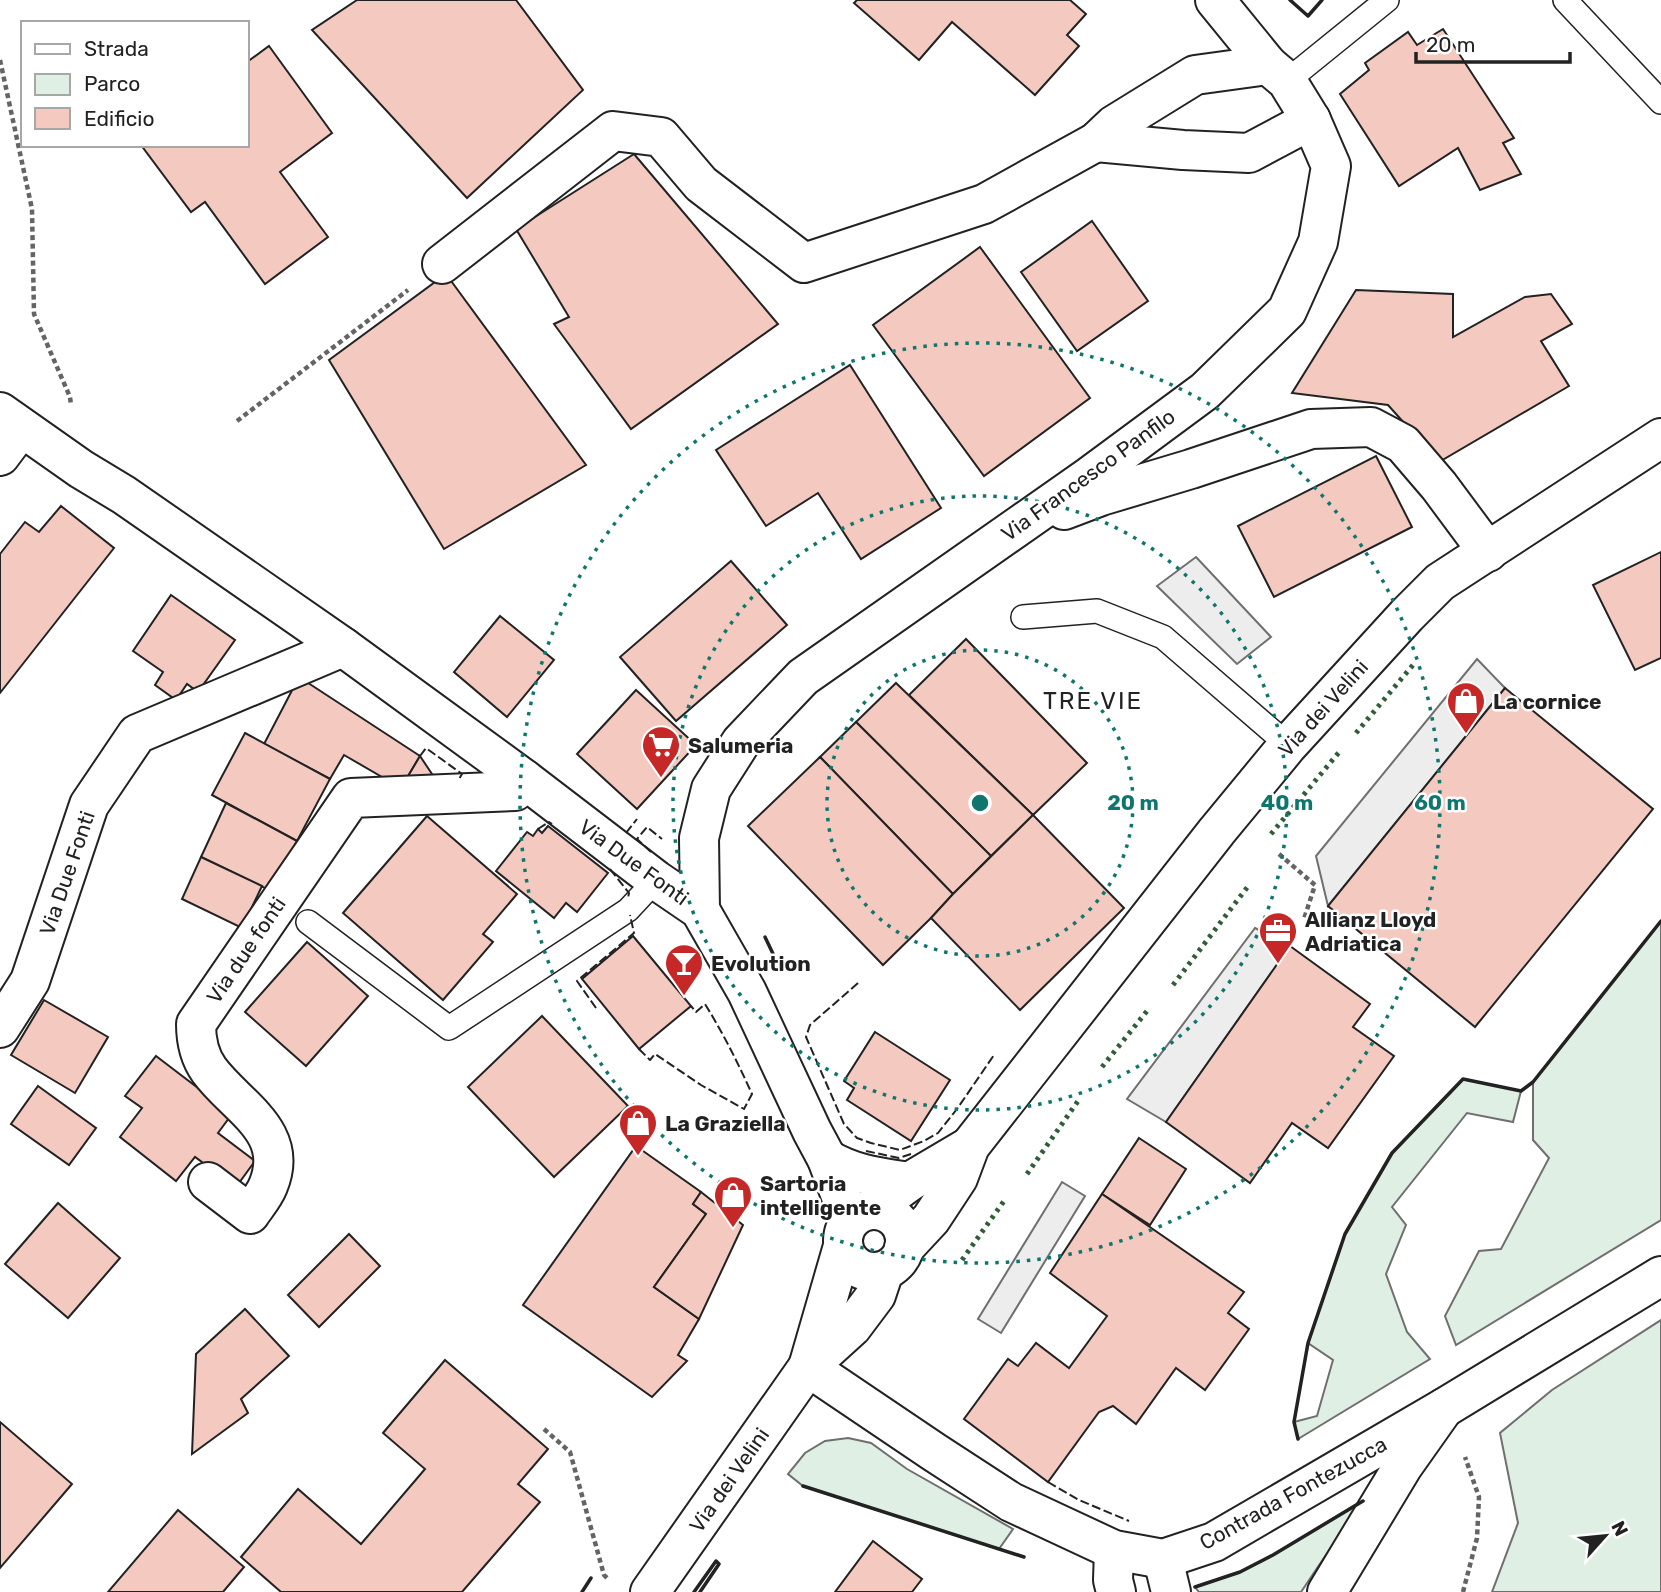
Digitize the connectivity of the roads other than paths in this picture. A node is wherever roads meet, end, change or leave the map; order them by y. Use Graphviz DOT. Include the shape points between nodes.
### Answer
graph roads {
  1 [pos="1215,0"];
  2 [pos="1387,0"];
  3 [pos="1565,0"];
  4 [pos="1278,73"];
  5 [pos="1661,102"];
  6 [pos="1311,120"];
  7 [pos="1096,142"];
  8 [pos="442,264"];
  9 [pos="7,432"];
  10 [pos="1661,438"];
  11 [pos="1010,531"];
  12 [pos="1488,552"];
  13 [pos="1023,617"];
  14 [pos="343,647"];
  15 [pos="1288,745"];
  16 [pos="524,779"];
  17 [pos="656,880"];
  18 [pos="700,910"];
  19 [pos="308,922"];
  20 [pos="0,1028"];
  21 [pos="970,1146"];
  22 [pos="827,1159"];
  23 [pos="208,1182"];
  24 [pos="909,1182"];
  25 [pos="855,1225"];
  26 [pos="894,1259"];
  27 [pos="1661,1276"];
  28 [pos="808,1367"];
  29 [pos="1444,1408"];
  30 [pos="1115,1550"];
  31 [pos="1167,1575"];
  32 [pos="650,1592"];
  33 [pos="1116,1592"];
  34 [pos="1327,1592"];
  1 -- 4 [label="street, Via Francesco Panfilo"];
  2 -- 4 [label="lane"];
  3 -- 5 [label="lane"];
  4 -- 6 [label="street, Via Francesco Panfilo"];
  4 -- 7 [label="street" via="1195,75 1114,125"];
  6 -- 7 [label="street" via="1249,153"];
  6 -- 11 [label="street, Via Francesco Panfilo" via="1331,166 1318,242 1287,311 1205,391"];
  7 -- 8 [label="street" via="984,204 804,262 701,184 661,137 613,131"];
  9 -- 14 [label="street, Via Due Fonti" via="124,495"];
  10 -- 12 [label="street, Via dei Velini"];
  11 -- 12 [label="street" via="1101,496 1311,429 1371,428 1403,444"];
  11 -- 18 [label="street, Via Francesco Panfilo" via="803,677 741,742 711,789 699,838"];
  12 -- 15 [label="street, Via dei Velini" via="1440,582"];
  13 -- 15 [label="lane" via="1097,611 1163,637"];
  14 -- 16 [label="street, Via Due Fonti"];
  14 -- 20 [label="street, Via Due Fonti" via="137,733 89,805 30,981"];
  15 -- 21 [label="street, Via dei Velini"];
  16 -- 17 [label="street, Via Due Fonti"];
  16 -- 23 [label="street, Via due fonti" via="515,791 351,798 196,1024 197,1045 208,1069 266,1133 275,1157 268,1186 250,1214"];
  17 -- 18 [label="street, Via Due Fonti"];
  17 -- 19 [label="lane" via="628,910 449,1028"];
  18 -- 22 [label="street, Via Due Fonti" via="747,992"];
  21 -- 24 [label="street, Via dei Velini"];
  21 -- 26 [label="street, Via dei Velini" via="958,1178 932,1219"];
  22 -- 24 [label="street" via="866,1176"];
  22 -- 25 [label="street, Via Due Fonti"];
  24 -- 25 [label="street, Via dei Velini"];
  25 -- 26 [label="street" via="845,1255 850,1262 875,1272"];
  25 -- 26 [label="street" via="881,1210 897,1220 905,1238"];
  25 -- 28 [label="street, Via dei Velini"];
  26 -- 28 [label="street, Via dei Velini" via="876,1295 852,1327"];
  27 -- 29 [label="street, Contrada Fontezucca"];
  28 -- 30 [label="street, Contrada Fontezucca" via="1011,1502"];
  28 -- 32 [label="street, Via dei Velini"];
  29 -- 31 [label="street, Contrada Fontezucca" via="1214,1542"];
  29 -- 34 [label="street"];
  30 -- 31 [label="street, Contrada Fontezucca"];
  30 -- 33 [label="street"];
}
